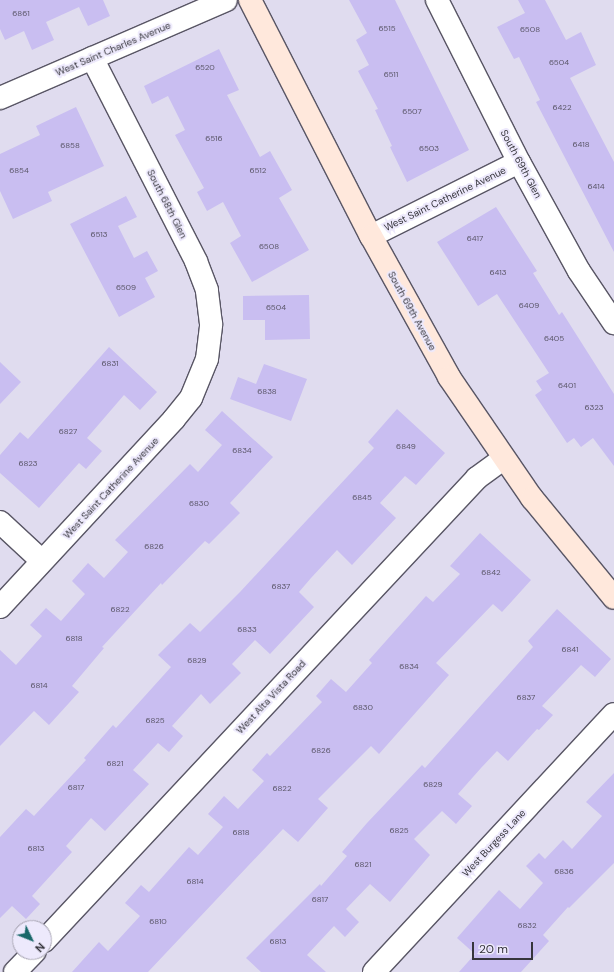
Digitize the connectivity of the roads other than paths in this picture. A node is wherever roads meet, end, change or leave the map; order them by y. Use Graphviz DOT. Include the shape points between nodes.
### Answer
graph roads {
  1 [pos="226,0"];
  2 [pos="250,0"];
  3 [pos="437,0"];
  4 [pos="92,58"];
  5 [pos="0,98"];
  6 [pos="519,162"];
  7 [pos="371,236"];
  8 [pos="614,323"];
  9 [pos="207,359"];
  10 [pos="503,459"];
  11 [pos="0,522"];
  12 [pos="42,561"];
  13 [pos="614,598"];
  14 [pos="0,607"];
  15 [pos="614,714"];
  16 [pos="52,932"];
  17 [pos="26,960"];
  18 [pos="15,972"];
  19 [pos="374,972"];
  1 -- 4 [label="street, West Saint Charles Avenue"];
  2 -- 7 [label="street, South 69th Avenue"];
  3 -- 6 [label="street, South 69th Glen"];
  4 -- 5 [label="street, West Saint Charles Avenue"];
  4 -- 9 [label="street, South 68th Glen" via="196,261 208,290 211,324"];
  6 -- 7 [label="street, West Saint Catherine Avenue"];
  6 -- 8 [label="street, South 69th Glen" via="579,271"];
  7 -- 10 [label="street, South 69th Avenue" via="449,377"];
  9 -- 12 [label="street, West Saint Catherine Avenue" via="191,398"];
  10 -- 13 [label="street, South 69th Avenue"];
  10 -- 16 [label="street, West Alta Vista Road" via="477,478"];
  11 -- 12 [label="street"];
  12 -- 14 [label="street, West Saint Catherine Avenue"];
  15 -- 19 [label="street, West Burgess Lane"];
  17 -- 18 [label="street"];
}
